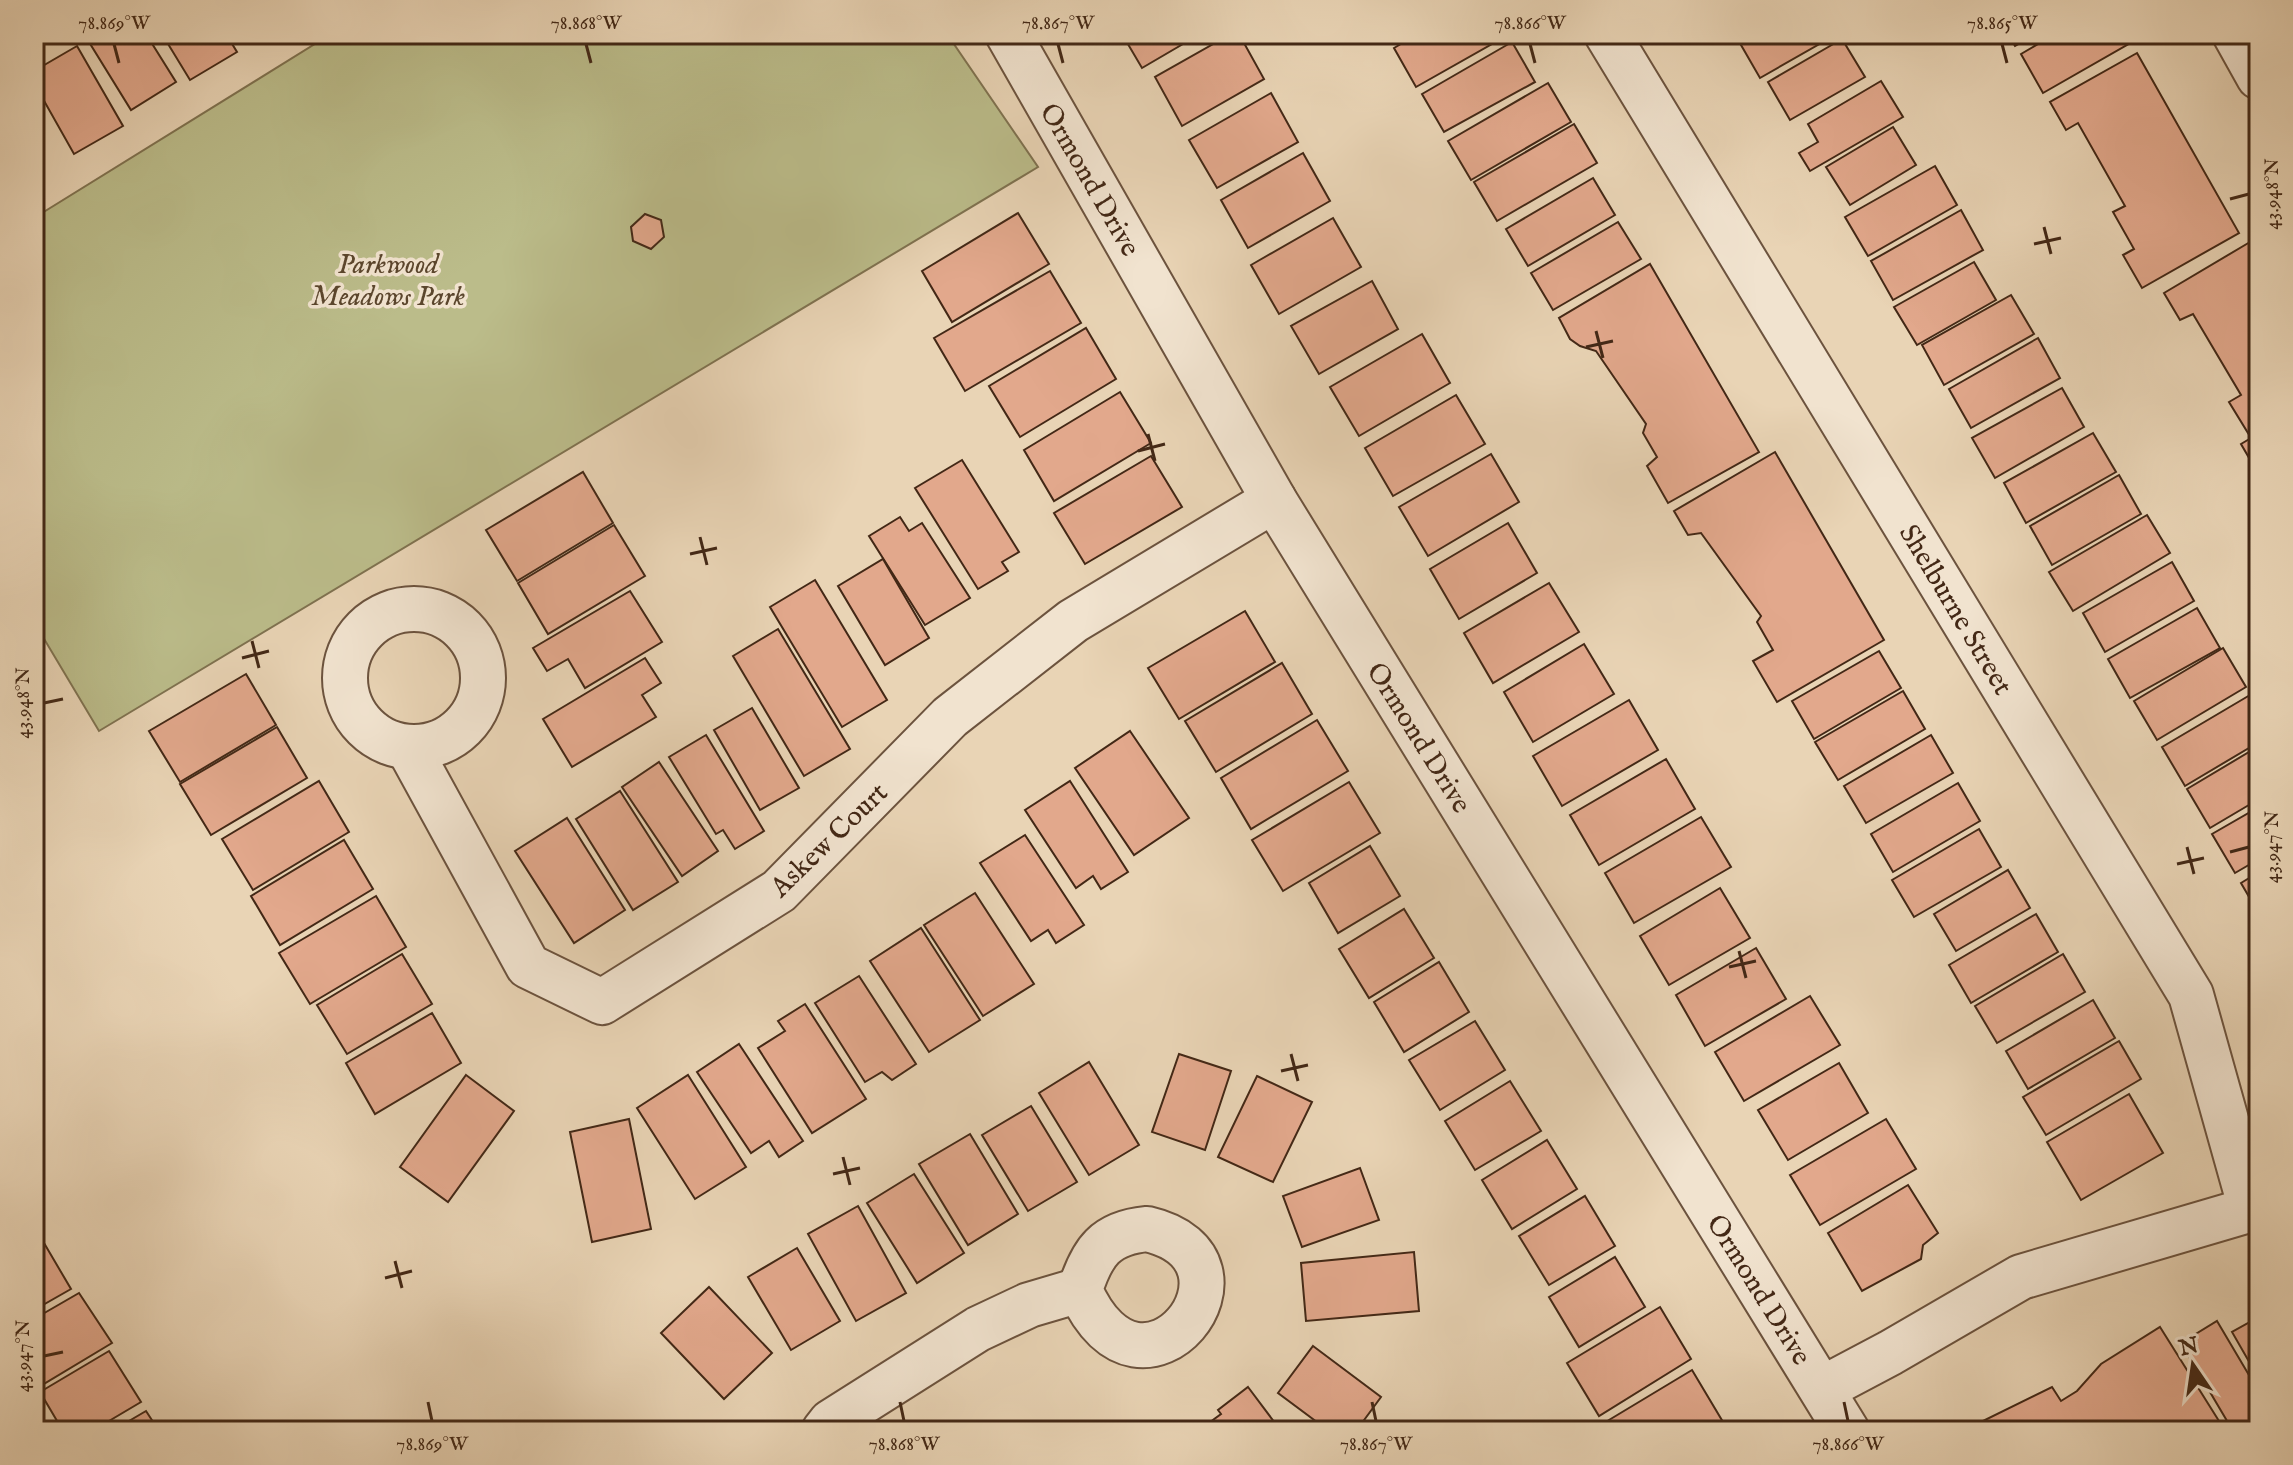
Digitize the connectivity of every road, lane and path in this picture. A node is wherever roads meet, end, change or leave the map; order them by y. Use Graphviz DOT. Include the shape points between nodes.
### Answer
graph roads {
  1 [pos="1008,34"];
  2 [pos="1607,34"];
  3 [pos="2235,34"];
  4 [pos="2259,77"];
  5 [pos="1274,500"];
  6 [pos="408,747"];
  7 [pos="2255,1208"];
  8 [pos="1080,1290"];
  9 [pos="1822,1389"];
  10 [pos="824,1431"];
  11 [pos="1847,1431"];
  1 -- 5 [label="street, Ormond Drive"];
  2 -- 7 [label="street, Shelburne Street" via="2191,995"];
  3 -- 4 [label="street"];
  5 -- 6 [label="street, Askew Court" via="1073,621 950,717 779,891 602,1002 528,966"];
  5 -- 9 [label="street, Ormond Drive"];
  7 -- 9 [label="street" via="2021,1277"];
  8 -- 10 [label="street" via="1029,1305 978,1329"];
  9 -- 11 [label="street, Ormond Drive"];
}
